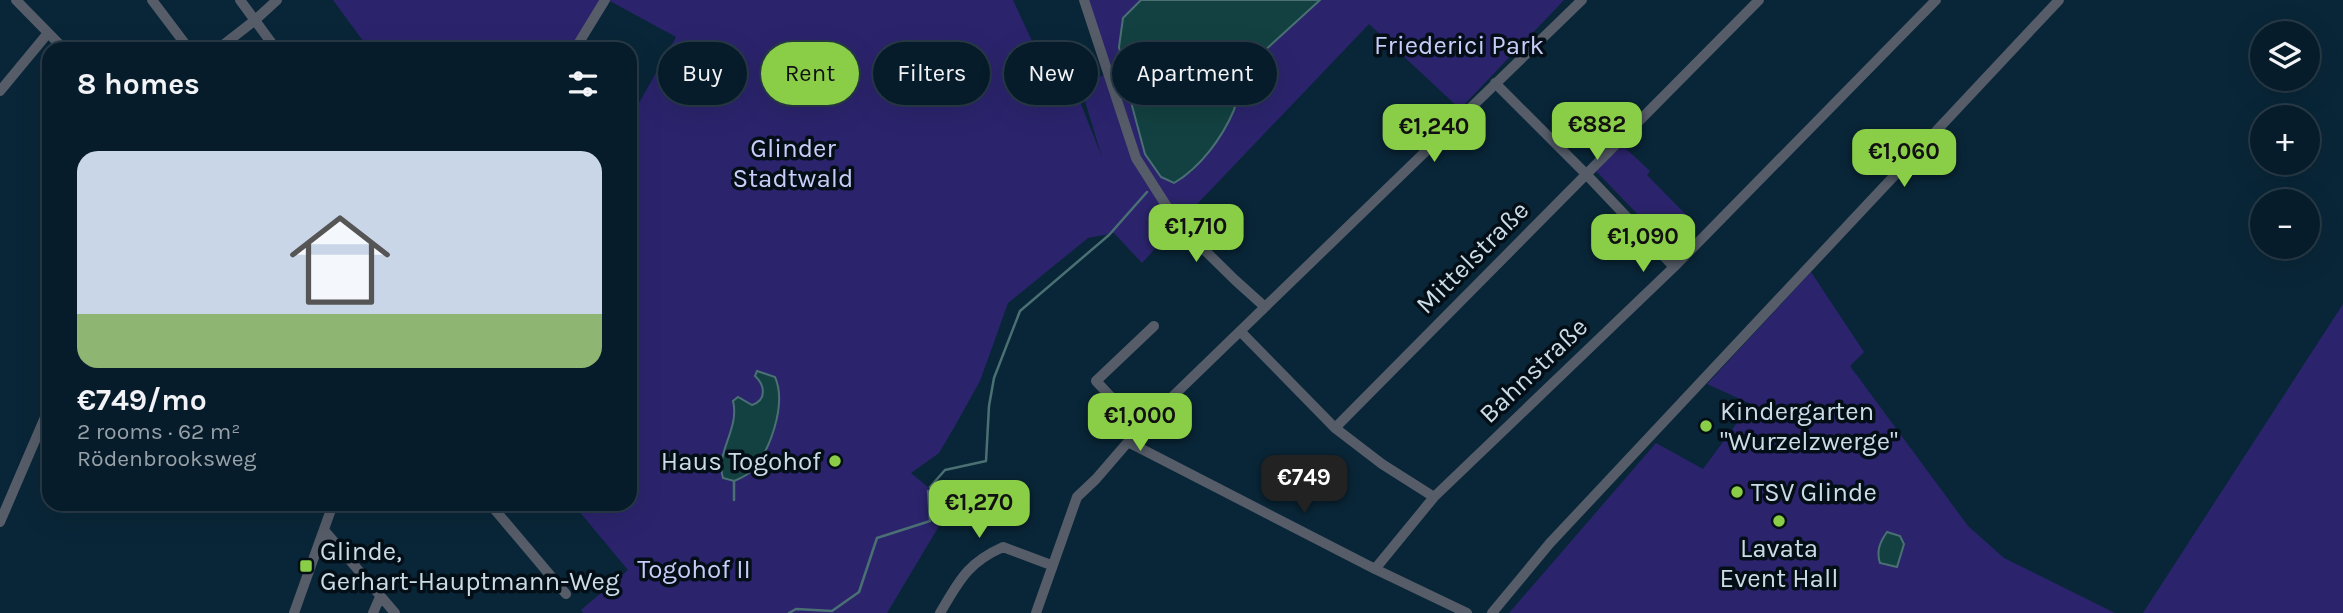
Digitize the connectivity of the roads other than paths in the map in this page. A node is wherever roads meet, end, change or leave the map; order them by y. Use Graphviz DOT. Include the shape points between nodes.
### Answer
graph roads {
  1 [pos="16,0"];
  2 [pos="152,0"];
  3 [pos="240,0"];
  4 [pos="277,0"];
  5 [pos="605,0"];
  6 [pos="1084,0"];
  7 [pos="1582,0"];
  8 [pos="1759,0"];
  9 [pos="1936,0"];
  10 [pos="2059,0"];
  11 [pos="254,21"];
  12 [pos="48,33"];
  13 [pos="57,42"];
  14 [pos="184,42"];
  15 [pos="227,42"];
  16 [pos="270,42"];
  17 [pos="579,42"];
  18 [pos="1495,83"];
  19 [pos="0,91"];
  20 [pos="1586,174"];
  21 [pos="1674,267"];
  22 [pos="1265,307"];
  23 [pos="1154,326"];
  24 [pos="1240,331"];
  25 [pos="42,424"];
  26 [pos="1140,428"];
  27 [pos="1335,428"];
  28 [pos="1128,442"];
  29 [pos="1434,498"];
  30 [pos="331,511"];
  31 [pos="496,511"];
  32 [pos="0,522"];
  33 [pos="324,530"];
  34 [pos="1052,565"];
  35 [pos="1375,569"];
  36 [pos="566,594"];
  37 [pos="380,597"];
  38 [pos="294,613"];
  39 [pos="373,613"];
  40 [pos="395,613"];
  41 [pos="940,613"];
  42 [pos="1036,613"];
  43 [pos="1467,613"];
  44 [pos="1492,613"];
  1 -- 12 [label="street"];
  2 -- 14 [label="street"];
  3 -- 11 [label="street"];
  4 -- 11 [label="street"];
  5 -- 17 [label="street"];
  6 -- 22 [label="street" via="1136,158 1178,224"];
  7 -- 18 [label="street"];
  8 -- 20 [label="street, Mittelstraße"];
  9 -- 21 [label="street, Bahnstraße"];
  10 -- 44 [label="street" via="1550,543"];
  11 -- 15 [label="street"];
  11 -- 16 [label="street"];
  12 -- 13 [label="street"];
  12 -- 19 [label="street"];
  18 -- 20 [label="street"];
  18 -- 22 [label="street"];
  20 -- 21 [label="street"];
  20 -- 27 [label="street, Mittelstraße"];
  21 -- 29 [label="street, Bahnstraße"];
  22 -- 24 [label="street"];
  23 -- 26 [label="street" via="1096,381"];
  24 -- 26 [label="street"];
  24 -- 27 [label="street"];
  25 -- 32 [label="street"];
  26 -- 28 [label="street"];
  27 -- 29 [label="street"];
  28 -- 34 [label="street" via="1077,497"];
  28 -- 35 [label="street"];
  29 -- 35 [label="street, Bahnstraße"];
  30 -- 33 [label="street"];
  31 -- 36 [label="street"];
  33 -- 37 [label="street"];
  33 -- 38 [label="street"];
  34 -- 41 [label="street" via="1003,547 984,555 963,574"];
  34 -- 42 [label="street"];
  35 -- 43 [label="street"];
  37 -- 39 [label="street"];
  37 -- 40 [label="street"];
}
